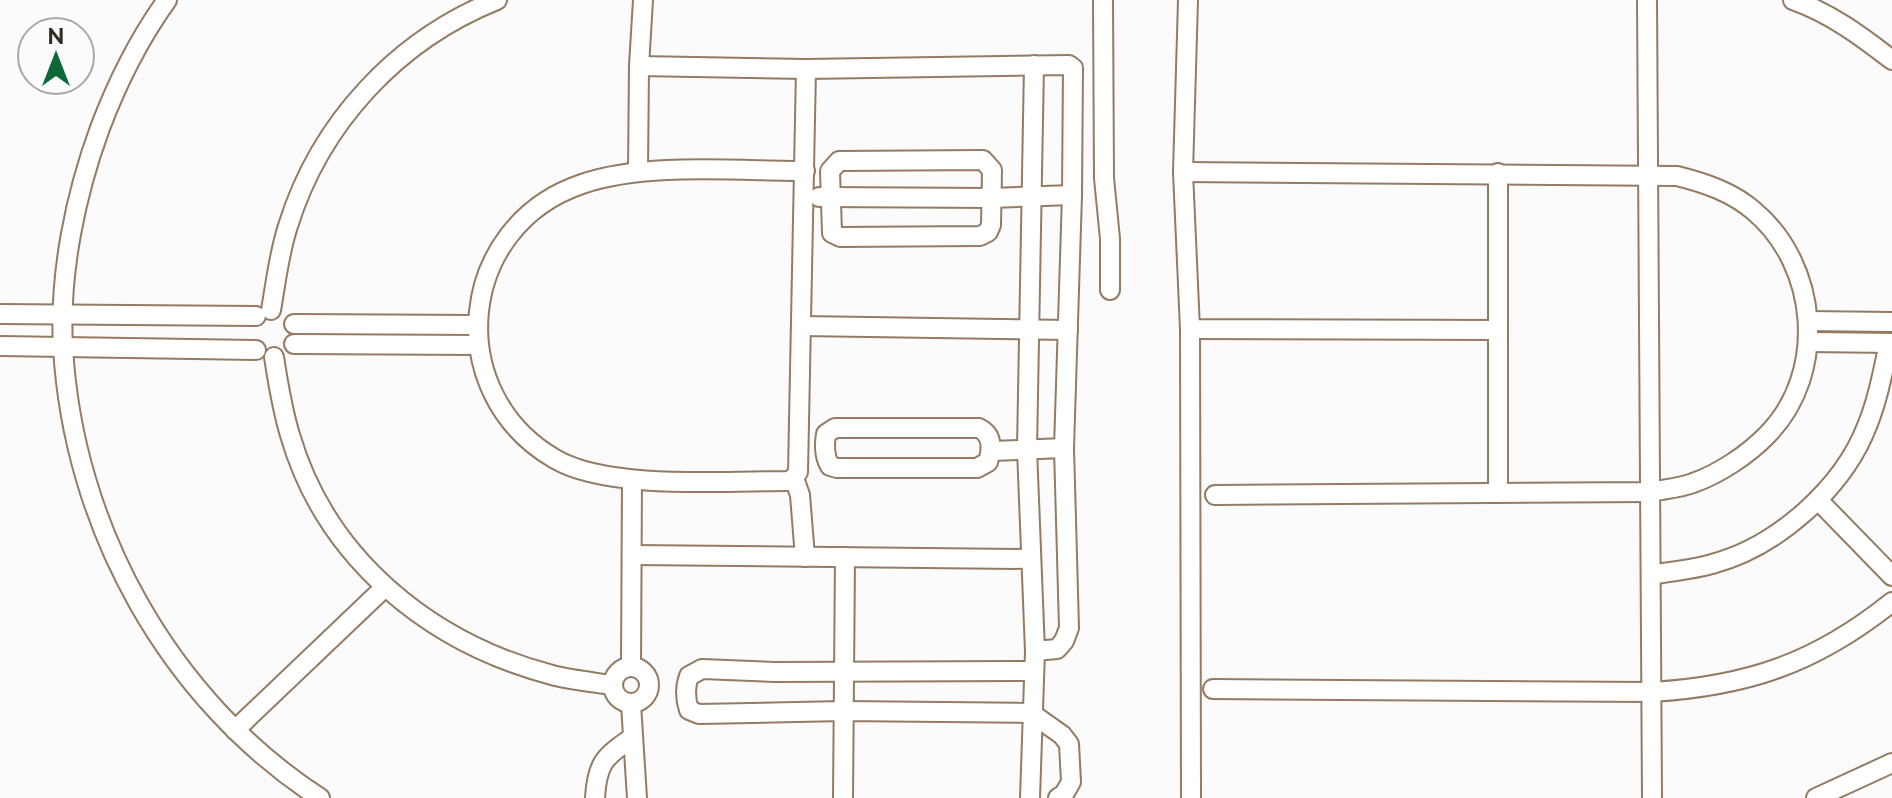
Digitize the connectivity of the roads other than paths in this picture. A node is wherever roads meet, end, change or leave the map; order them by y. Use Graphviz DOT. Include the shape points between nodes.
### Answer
graph roads {
  1 [pos="167,0"];
  2 [pos="497,0"];
  3 [pos="643,0"];
  4 [pos="1103,0"];
  5 [pos="1188,0"];
  6 [pos="1647,0"];
  7 [pos="1793,0"];
  8 [pos="1892,60"];
  9 [pos="1034,65"];
  10 [pos="639,66"];
  11 [pos="806,69"];
  12 [pos="638,171"];
  13 [pos="805,171"];
  14 [pos="1183,172"];
  15 [pos="1498,173"];
  16 [pos="1649,174"];
  17 [pos="1072,195"];
  18 [pos="804,197"];
  19 [pos="830,197"];
  20 [pos="1032,197"];
  21 [pos="992,198"];
  22 [pos="1110,290"];
  23 [pos="263,313"];
  24 [pos="0,314"];
  25 [pos="63,314"];
  26 [pos="1808,321"];
  27 [pos="1892,322"];
  28 [pos="294,324"];
  29 [pos="478,325"];
  30 [pos="802,326"];
  31 [pos="1190,329"];
  32 [pos="1029,330"];
  33 [pos="1068,330"];
  34 [pos="1498,330"];
  35 [pos="1809,342"];
  36 [pos="1890,343"];
  37 [pos="294,344"];
  38 [pos="478,345"];
  39 [pos="0,346"];
  40 [pos="63,348"];
  41 [pos="256,350"];
  42 [pos="274,357"];
  43 [pos="824,445"];
  44 [pos="798,447"];
  45 [pos="1064,448"];
  46 [pos="1027,449"];
  47 [pos="992,451"];
  48 [pos="794,478"];
  49 [pos="632,480"];
  50 [pos="1651,492"];
  51 [pos="1498,493"];
  52 [pos="1215,495"];
  53 [pos="1818,500"];
  54 [pos="632,555"];
  55 [pos="805,557"];
  56 [pos="845,557"];
  57 [pos="1030,559"];
  58 [pos="1651,575"];
  59 [pos="1892,576"];
  60 [pos="384,588"];
  61 [pos="1892,602"];
  62 [pos="1035,651"];
  63 [pos="631,667"];
  64 [pos="844,671"];
  65 [pos="1034,671"];
  66 [pos="612,685"];
  67 [pos="686,685"];
  68 [pos="649,686"];
  69 [pos="1213,689"];
  70 [pos="1652,692"];
  71 [pos="631,704"];
  72 [pos="843,711"];
  73 [pos="1031,713"];
  74 [pos="235,730"];
  75 [pos="633,737"];
  76 [pos="1892,763"];
  77 [pos="320,798"];
  78 [pos="595,798"];
  79 [pos="637,798"];
  80 [pos="843,798"];
  81 [pos="1030,798"];
  82 [pos="1058,798"];
  83 [pos="1191,798"];
  84 [pos="1652,798"];
  85 [pos="1816,798"];
  1 -- 25 [label="street" via="133,54 92,151 78,201"];
  2 -- 23 [label="street" via="394,62 335,128 304,182"];
  3 -- 10 [label="street"];
  4 -- 22 [label="street"];
  5 -- 14 [label="street"];
  6 -- 16 [label="street"];
  7 -- 8 [label="street" via="1858,34"];
  9 -- 11 [label="street"];
  9 -- 17 [label="street" via="1073,68"];
  9 -- 20 [label="street"];
  10 -- 11 [label="street"];
  10 -- 12 [label="street"];
  11 -- 13 [label="street"];
  12 -- 13 [label="street"];
  12 -- 29 [label="street" via="580,184 546,200 523,219 492,263 481,291"];
  13 -- 18 [label="street"];
  14 -- 15 [label="street"];
  14 -- 31 [label="street"];
  15 -- 16 [label="street"];
  15 -- 34 [label="street"];
  16 -- 26 [label="street" via="1704,183 1753,210 1789,253 1801,278"];
  16 -- 50 [label="street"];
  17 -- 20 [label="street"];
  17 -- 33 [label="street"];
  18 -- 19 [label="street"];
  18 -- 30 [label="street"];
  19 -- 21 [label="street"];
  19 -- 21 [label="street" via="830,171 839,161 983,160 992,170"];
  19 -- 21 [label="street" via="832,233 840,237 980,236 991,225"];
  20 -- 21 [label="street"];
  20 -- 32 [label="street"];
  23 -- 25 [label="street"];
  23 -- 28 [label="street" via="285,313"];
  23 -- 41 [label="street" via="249,329"];
  24 -- 25 [label="street"];
  25 -- 40 [label="street"];
  26 -- 27 [label="street"];
  26 -- 35 [label="street"];
  28 -- 29 [label="street"];
  28 -- 37 [label="street"];
  29 -- 38 [label="street"];
  30 -- 32 [label="street"];
  30 -- 44 [label="street"];
  31 -- 34 [label="street"];
  31 -- 83 [label="street"];
  32 -- 33 [label="street"];
  32 -- 46 [label="street"];
  33 -- 45 [label="street"];
  34 -- 51 [label="street"];
  35 -- 36 [label="street"];
  35 -- 50 [label="street" via="1803,375 1770,432 1745,455 1693,483"];
  36 -- 53 [label="street" via="1867,428 1846,466"];
  37 -- 38 [label="street"];
  37 -- 42 [label="street"];
  38 -- 49 [label="street" via="492,390 526,438 556,460 589,474"];
  39 -- 40 [label="street"];
  40 -- 41 [label="street"];
  40 -- 74 [label="street" via="77,446 110,548 161,642"];
  41 -- 42 [label="street"];
  42 -- 60 [label="street" via="304,475 348,548"];
  43 -- 44 [label="street"];
  43 -- 47 [label="street" via="826,459 837,468 977,468 988,462"];
  43 -- 47 [label="street" via="826,434 835,428 979,428 988,435"];
  44 -- 48 [label="street"];
  45 -- 46 [label="street"];
  45 -- 62 [label="street" via="1069,628 1057,649"];
  46 -- 47 [label="street"];
  46 -- 57 [label="street"];
  48 -- 49 [label="street"];
  48 -- 55 [label="street"];
  49 -- 54 [label="street"];
  50 -- 51 [label="street"];
  50 -- 58 [label="street"];
  51 -- 52 [label="street"];
  53 -- 58 [label="street" via="1770,539 1728,558"];
  53 -- 59 [label="street"];
  54 -- 55 [label="street"];
  54 -- 63 [label="street"];
  55 -- 56 [label="street"];
  56 -- 57 [label="street"];
  56 -- 64 [label="street"];
  57 -- 62 [label="street"];
  58 -- 70 [label="street"];
  60 -- 66 [label="street" via="475,648 553,676"];
  60 -- 74 [label="street"];
  61 -- 70 [label="street" via="1835,643 1792,664 1716,686"];
  62 -- 65 [label="street"];
  63 -- 66 [label="street" via="618,672"];
  63 -- 68 [label="street" via="644,673"];
  64 -- 65 [label="street"];
  64 -- 67 [label="street" via="702,669 689,676"];
  64 -- 72 [label="street"];
  65 -- 73 [label="street"];
  66 -- 71 [label="street" via="618,698"];
  67 -- 68 [label="street"];
  67 -- 72 [label="street" via="689,710 699,714"];
  68 -- 71 [label="street" via="643,698"];
  69 -- 70 [label="street"];
  70 -- 84 [label="street"];
  71 -- 75 [label="street"];
  72 -- 73 [label="street"];
  72 -- 80 [label="street"];
  73 -- 81 [label="street"];
  73 -- 82 [label="street" via="1069,744 1071,782"];
  74 -- 77 [label="street"];
  75 -- 78 [label="street" via="606,755 597,774"];
  75 -- 79 [label="street"];
  76 -- 85 [label="street"];
}
